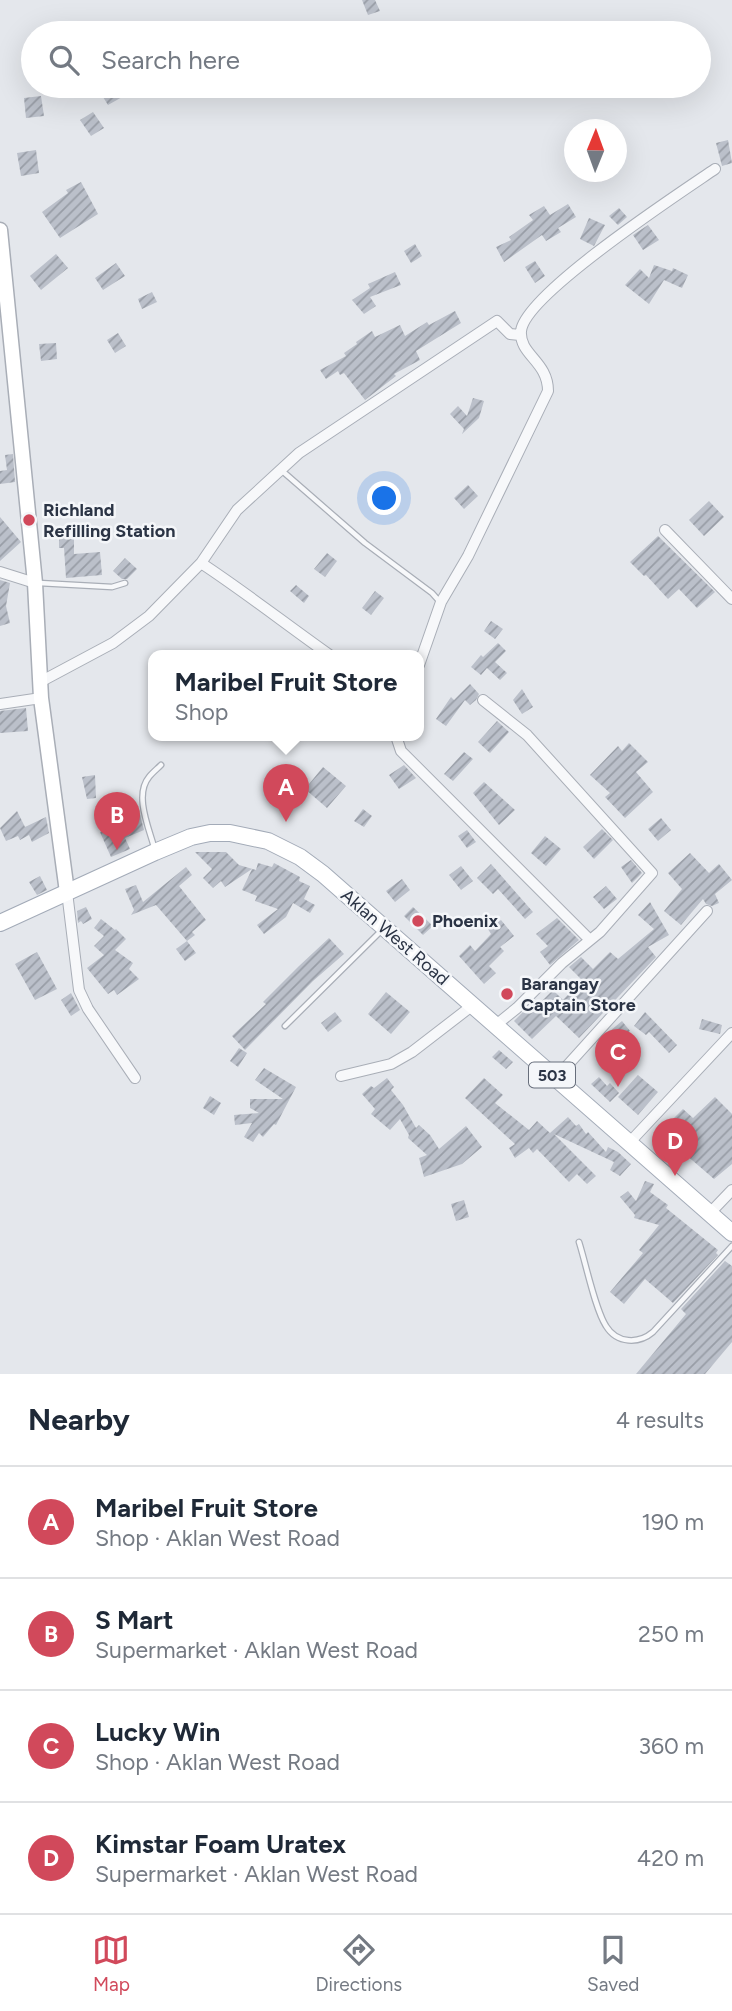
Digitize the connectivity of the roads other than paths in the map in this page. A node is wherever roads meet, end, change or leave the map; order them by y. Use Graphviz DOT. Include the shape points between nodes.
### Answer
graph roads {
  1 [pos="715,169"];
  2 [pos="0,230"];
  3 [pos="520,335"];
  4 [pos="279,469"];
  5 [pos="665,530"];
  6 [pos="201,563"];
  7 [pos="0,572"];
  8 [pos="35,583"];
  9 [pos="125,583"];
  10 [pos="732,599"];
  11 [pos="441,602"];
  12 [pos="322,650"];
  13 [pos="424,651"];
  14 [pos="40,682"];
  15 [pos="41,698"];
  16 [pos="483,700"];
  17 [pos="0,704"];
  18 [pos="398,741"];
  19 [pos="161,765"];
  20 [pos="155,852"];
  21 [pos="67,892"];
  22 [pos="707,911"];
  23 [pos="379,922"];
  24 [pos="0,923"];
  25 [pos="589,939"];
  26 [pos="473,1005"];
  27 [pos="496,1025"];
  28 [pos="285,1026"];
  29 [pos="732,1033"];
  30 [pos="341,1076"];
  31 [pos="135,1078"];
  32 [pos="556,1078"];
  33 [pos="629,1143"];
  34 [pos="732,1190"];
  35 [pos="709,1214"];
  36 [pos="732,1233"];
  37 [pos="579,1242"];
  38 [pos="732,1246"];
  1 -- 3 [label="street" via="611,240 534,307 522,321"];
  2 -- 8 [label="street"];
  3 -- 4 [label="street" via="510,334 497,321"];
  3 -- 11 [label="street" via="525,349 546,374 548,391"];
  4 -- 6 [label="street" via="237,510"];
  4 -- 11 [label="lane"];
  5 -- 10 [label="street"];
  6 -- 12 [label="street"];
  6 -- 14 [label="street" via="149,616 113,643"];
  7 -- 8 [label="street"];
  8 -- 9 [label="lane" via="112,587"];
  8 -- 14 [label="street"];
  11 -- 13 [label="street"];
  14 -- 15 [label="street"];
  15 -- 17 [label="street"];
  15 -- 21 [label="street"];
  16 -- 25 [label="street" via="527,735 652,873"];
  18 -- 25 [label="street" via="401,751"];
  19 -- 20 [label="lane" via="147,778 142,794"];
  20 -- 21 [label="main road, Aklan West Road / 503"];
  20 -- 23 [label="main road, Aklan West Road / 503" via="191,837 252,836 284,848 323,874"];
  21 -- 24 [label="main road, Aklan West Road / 503"];
  21 -- 31 [label="street" via="79,989"];
  22 -- 32 [label="street"];
  23 -- 26 [label="main road, Aklan West Road / 503"];
  23 -- 28 [label="lane"];
  25 -- 27 [label="street"];
  26 -- 27 [label="main road, Aklan West Road / 503"];
  26 -- 30 [label="street" via="391,1064"];
  27 -- 32 [label="main road, Aklan West Road / 503"];
  29 -- 33 [label="street"];
  32 -- 33 [label="main road, Aklan West Road / 503"];
  33 -- 35 [label="main road, Aklan West Road / 503"];
  34 -- 35 [label="street"];
  35 -- 36 [label="main road, Aklan West Road / 503"];
  37 -- 38 [label="lane" via="604,1322 614,1335 629,1341 653,1332"];
}
